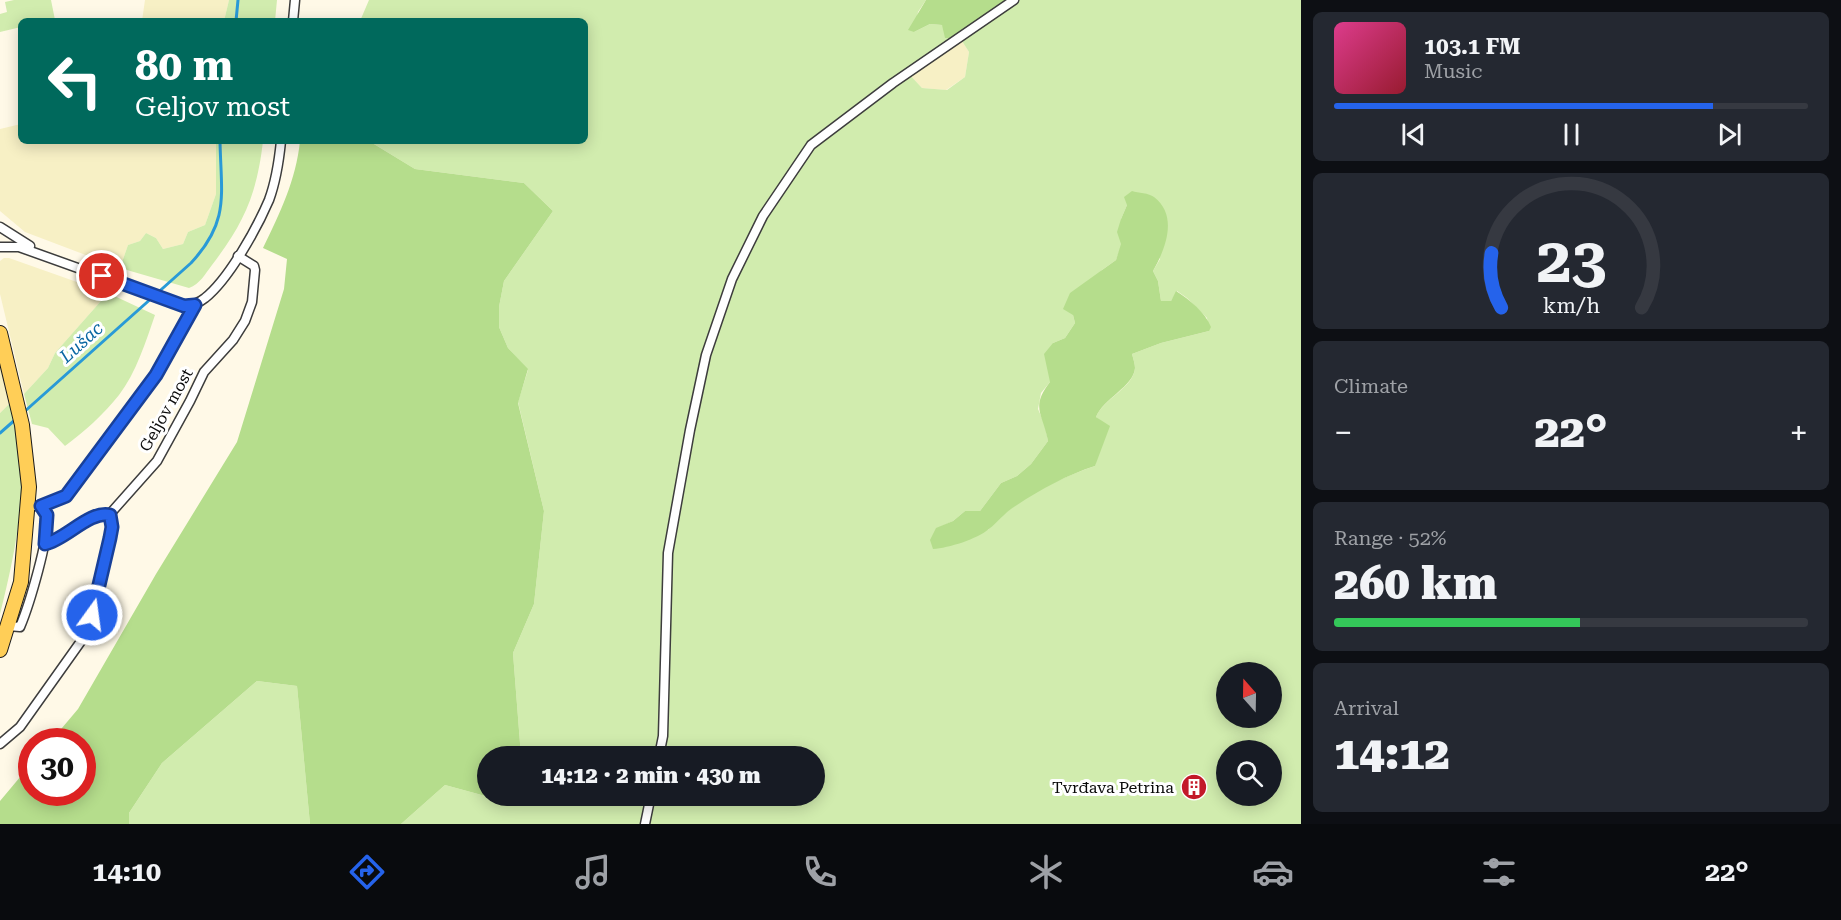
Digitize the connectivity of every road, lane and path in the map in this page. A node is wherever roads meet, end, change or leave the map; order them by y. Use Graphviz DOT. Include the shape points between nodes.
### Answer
graph roads {
  1 [pos="295,0"];
  2 [pos="1014,0"];
  3 [pos="293,18"];
  4 [pos="281,144"];
  5 [pos="0,227"];
  6 [pos="0,247"];
  7 [pos="43,254"];
  8 [pos="238,256"];
  9 [pos="195,305"];
  10 [pos="0,333"];
  11 [pos="34,506"];
  12 [pos="110,515"];
  13 [pos="45,544"];
  14 [pos="8,626"];
  15 [pos="0,650"];
  16 [pos="0,744"];
  17 [pos="661,746"];
  18 [pos="649,806"];
  19 [pos="645,824"];
  1 -- 3 [label="street"];
  2 -- 17 [label="street" via="811,145 763,216 732,279 706,355 668,553"];
  4 -- 8 [label="street" via="269,199"];
  5 -- 7 [label="street"];
  6 -- 7 [label="street" via="18,246"];
  7 -- 9 [label="street" via="184,306"];
  8 -- 9 [label="street"];
  8 -- 12 [label="street, Geljov most" via="255,270 252,302 245,321 204,372 157,461"];
  9 -- 11 [label="street" via="156,375 66,496"];
  10 -- 11 [label="main road" via="22,425"];
  11 -- 13 [label="street" via="47,515"];
  11 -- 14 [label="main road" via="21,582"];
  12 -- 13 [label="street" via="97,516"];
  12 -- 16 [label="street" via="112,527 98,597 84,637 20,727"];
  13 -- 14 [label="street" via="20,627"];
  14 -- 15 [label="main road"];
  18 -- 19 [label="street"];
}
